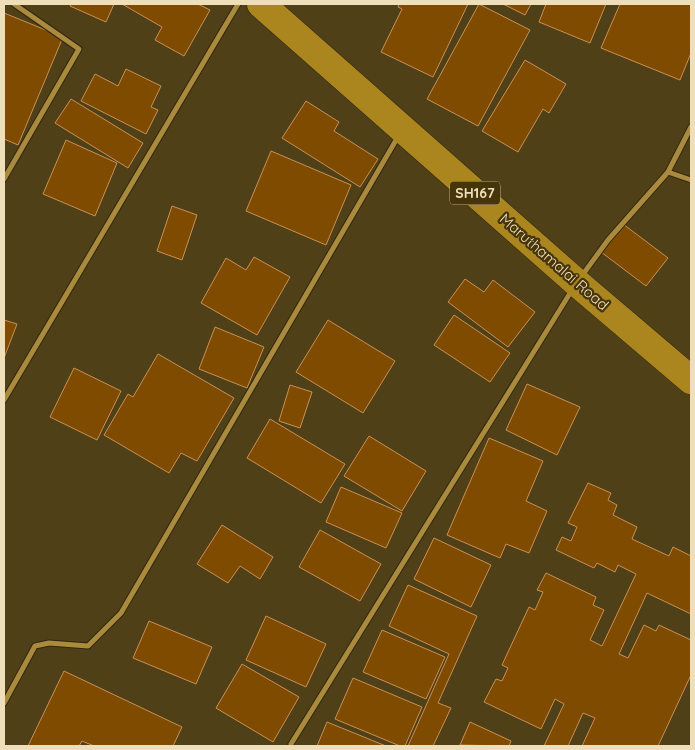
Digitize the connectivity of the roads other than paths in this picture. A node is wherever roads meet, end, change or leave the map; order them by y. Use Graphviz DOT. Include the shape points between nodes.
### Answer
graph roads {
  1 [pos="14,4"];
  2 [pos="238,4"];
  3 [pos="260,4"];
  4 [pos="691,127"];
  5 [pos="403,128"];
  6 [pos="668,172"];
  7 [pos="4,179"];
  8 [pos="691,180"];
  9 [pos="577,283"];
  10 [pos="691,380"];
  11 [pos="4,400"];
  12 [pos="4,703"];
  13 [pos="291,744"];
  1 -- 7 [label="street" via="79,49"];
  2 -- 11 [label="street"];
  3 -- 5 [label="main road, Maruthamalai Road / SH167"];
  4 -- 6 [label="street"];
  5 -- 9 [label="main road, Maruthamalai Road / SH167"];
  5 -- 12 [label="street" via="121,613 88,646 49,643 35,646"];
  6 -- 8 [label="street"];
  6 -- 9 [label="street" via="608,240"];
  9 -- 10 [label="main road, Maruthamalai Road / SH167"];
  9 -- 13 [label="street"];
}
